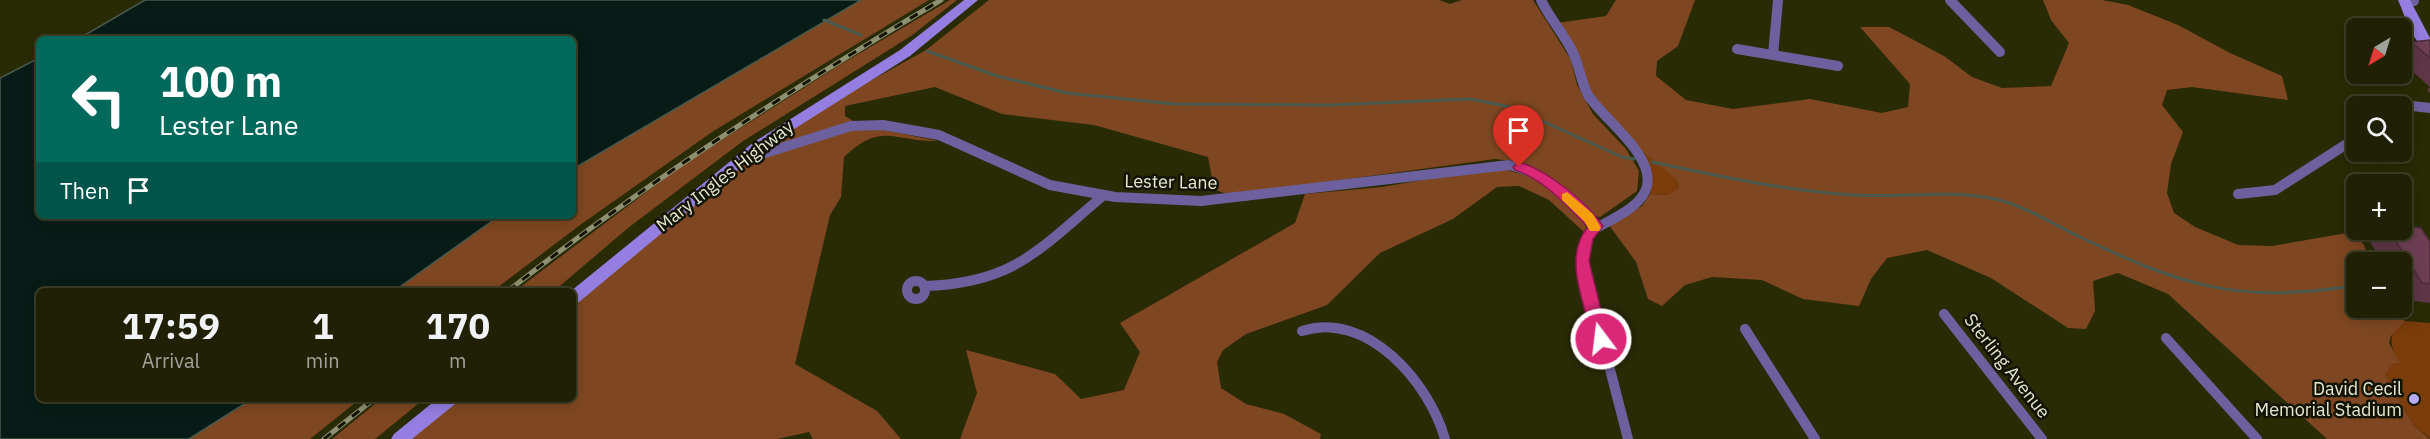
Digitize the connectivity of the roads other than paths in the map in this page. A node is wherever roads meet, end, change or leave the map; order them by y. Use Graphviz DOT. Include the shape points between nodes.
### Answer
graph roads {
  1 [pos="972,0"];
  2 [pos="1541,0"];
  3 [pos="1778,0"];
  4 [pos="1950,0"];
  5 [pos="2409,0"];
  6 [pos="2430,36"];
  7 [pos="2430,46"];
  8 [pos="1737,49"];
  9 [pos="2000,52"];
  10 [pos="1773,55"];
  11 [pos="1838,66"];
  12 [pos="2412,106"];
  13 [pos="2430,108"];
  14 [pos="2346,144"];
  15 [pos="738,161"];
  16 [pos="2238,194"];
  17 [pos="1104,195"];
  18 [pos="1596,226"];
  19 [pos="925,286"];
  20 [pos="576,296"];
  21 [pos="1944,314"];
  22 [pos="1745,329"];
  23 [pos="1302,331"];
  24 [pos="2166,338"];
  25 [pos="445,402"];
  26 [pos="400,439"];
  27 [pos="1445,439"];
  28 [pos="1628,439"];
  29 [pos="1815,439"];
  30 [pos="2042,439"];
  31 [pos="2257,439"];
  1 -- 15 [label="street, Mary Ingles Highway" via="905,53 782,128"];
  2 -- 18 [label="street" via="1574,54 1587,94 1638,153 1647,170 1643,196 1630,209"];
  3 -- 10 [label="street"];
  4 -- 9 [label="street"];
  5 -- 6 [label="street"];
  5 -- 7 [label="street" via="2419,33"];
  8 -- 10 [label="street"];
  10 -- 11 [label="street"];
  12 -- 13 [label="street"];
  14 -- 16 [label="street" via="2276,190"];
  15 -- 17 [label="street, Lester Lane" via="850,126 883,124 939,135 1039,182"];
  15 -- 20 [label="street, Mary Ingles Highway"];
  17 -- 18 [label="street, Lester Lane" via="1212,201 1509,165 1530,170 1552,184"];
  17 -- 19 [label="street" via="1008,272 980,282"];
  18 -- 28 [label="street" via="1587,237 1582,271"];
  21 -- 30 [label="street, Sterling Avenue"];
  22 -- 29 [label="street"];
  23 -- 27 [label="street" via="1323,324 1332,326 1360,336 1392,357 1427,395"];
  24 -- 31 [label="street"];
  25 -- 26 [label="street"];
}
